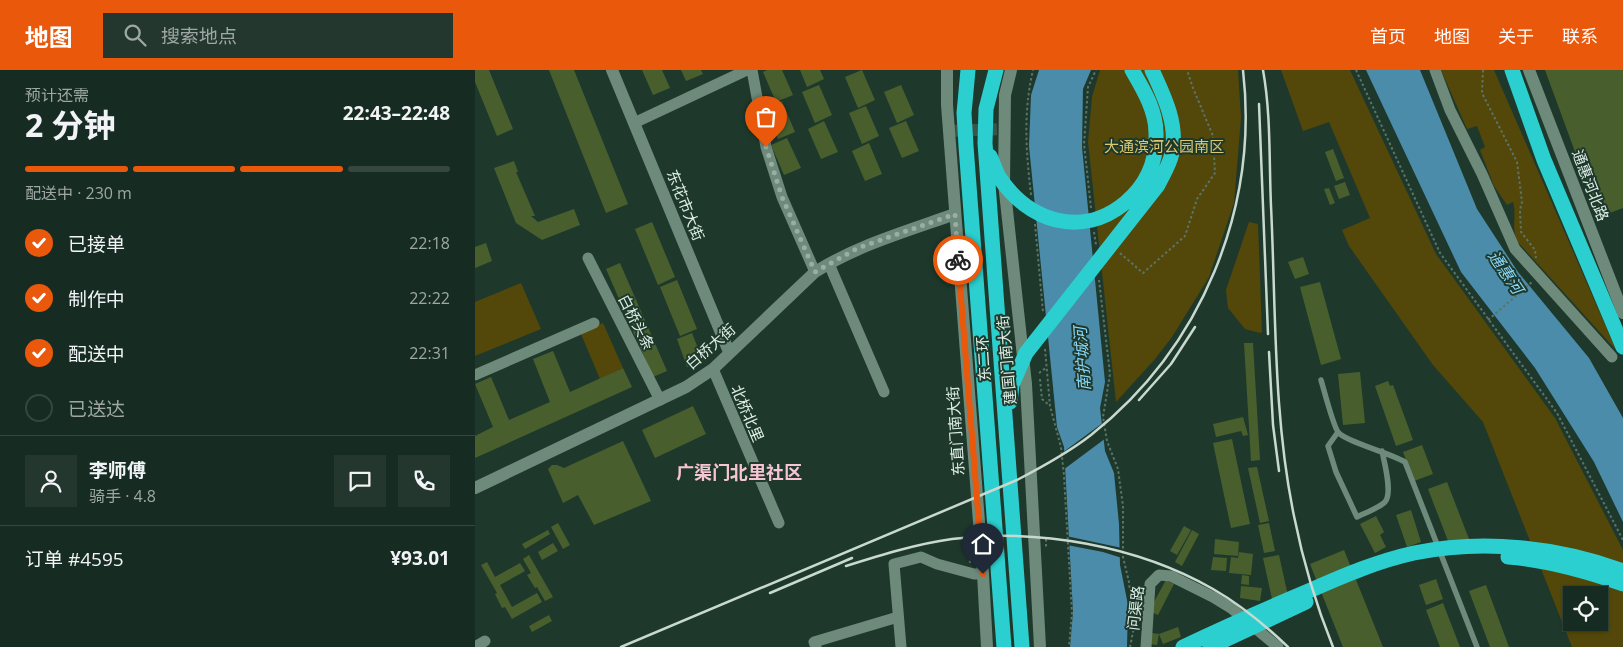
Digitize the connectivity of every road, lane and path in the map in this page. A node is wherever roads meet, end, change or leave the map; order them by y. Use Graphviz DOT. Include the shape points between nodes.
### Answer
graph roads {
  1 [pos="612,70"];
  2 [pos="747,70"];
  3 [pos="752,70"];
  4 [pos="947,70"];
  5 [pos="957,70"];
  6 [pos="967,70"];
  7 [pos="996,70"];
  8 [pos="1011,70"];
  9 [pos="1033,70"];
  10 [pos="1097,70"];
  11 [pos="1152,70"];
  12 [pos="1187,70"];
  13 [pos="1356,70"];
  14 [pos="1435,70"];
  15 [pos="1483,70"];
  16 [pos="1502,70"];
  17 [pos="1512,70"];
  18 [pos="1529,70"];
  19 [pos="1133,72"];
  20 [pos="964,113"];
  21 [pos="634,123"];
  22 [pos="985,143"];
  23 [pos="1032,200"];
  24 [pos="1092,212"];
  25 [pos="955,214"];
  26 [pos="1034,223"];
  27 [pos="1094,231"];
  28 [pos="1576,238"];
  29 [pos="1117,249"];
  30 [pos="1096,250"];
  31 [pos="588,258"];
  32 [pos="829,264"];
  33 [pos="815,272"];
  34 [pos="1538,276"];
  35 [pos="1099,279"];
  36 [pos="1043,313"];
  37 [pos="1623,313"];
  38 [pos="1488,320"];
  39 [pos="594,323"];
  40 [pos="1045,349"];
  41 [pos="729,352"];
  42 [pos="1617,352"];
  43 [pos="1047,367"];
  44 [pos="713,369"];
  45 [pos="1039,373"];
  46 [pos="475,375"];
  47 [pos="1040,379"];
  48 [pos="1321,380"];
  49 [pos="884,392"];
  50 [pos="660,400"];
  51 [pos="1050,406"];
  52 [pos="1338,432"];
  53 [pos="1007,446"];
  54 [pos="1382,451"];
  55 [pos="475,488"];
  56 [pos="779,523"];
  57 [pos="1623,540"];
  58 [pos="1623,571"];
  59 [pos="983,574"];
  60 [pos="1623,584"];
  61 [pos="898,617"];
  62 [pos="816,647"];
  63 [pos="901,647"];
  64 [pos="987,647"];
  65 [pos="1004,647"];
  66 [pos="1022,647"];
  67 [pos="1040,647"];
  68 [pos="1069,647"];
  69 [pos="1130,647"];
  70 [pos="1146,647"];
  71 [pos="1183,647"];
  72 [pos="1210,647"];
  73 [pos="1278,647"];
  74 [pos="1477,647"];
  1 -- 21 [label="street, 东花市大街"];
  2 -- 21 [label="street"];
  3 -- 33 [label="street" via="766,147 782,197"];
  4 -- 25 [label="street"];
  5 -- 20 [label="highway"];
  6 -- 20 [label="highway, 东二环"];
  7 -- 22 [label="highway, 东二环" via="986,109"];
  8 -- 67 [label="street, 建国门南大街" via="1005,95 1004,184 1025,384"];
  9 -- 23 [label="path" via="1027,96 1026,141"];
  10 -- 24 [label="path" via="1088,87 1084,144"];
  11 -- 53 [label="highway" via="1172,120 1172,154 1158,185 1036,340 1018,368 1012,385"];
  12 -- 29 [label="path" via="1213,136 1215,173 1197,199 1185,236 1143,273"];
  13 -- 38 [label="path" via="1440,253"];
  14 -- 34 [label="street" via="1450,110 1515,249"];
  15 -- 34 [label="path" via="1482,93 1517,162 1523,202 1521,232 1535,250"];
  16 -- 28 [label="highway" via="1551,193"];
  17 -- 28 [label="highway"];
  18 -- 37 [label="street, 通惠河北路"];
  19 -- 22 [label="highway" via="1152,112 1156,131 1153,165 1145,182 1132,197 1107,215 1092,221 1059,221 1028,208 1013,196 998,175"];
  20 -- 65 [label="highway, 东二环"];
  21 -- 41 [label="street, 东花市大街"];
  22 -- 53 [label="highway, 东二环"];
  25 -- 32 [label="street, 白桥大街" via="858,248"];
  25 -- 59 [label="street, 东直门南大街"];
  26 -- 36 [label="path"];
  27 -- 30 [label="path"];
  28 -- 42 [label="highway"];
  31 -- 50 [label="street, 白桥头条"];
  32 -- 33 [label="street, 白桥大街"];
  32 -- 49 [label="street"];
  33 -- 41 [label="street, 白桥大街"];
  34 -- 38 [label="path"];
  34 -- 42 [label="street"];
  35 -- 69 [label="path" via="1110,374 1103,417 1107,441 1118,470 1123,506 1123,557 1134,627"];
  38 -- 57 [label="path" via="1557,413"];
  39 -- 46 [label="street"];
  40 -- 43 [label="path"];
  41 -- 44 [label="street, 白桥大街"];
  43 -- 45 [label="path"];
  43 -- 51 [label="path"];
  44 -- 50 [label="street, 白桥大街"];
  44 -- 56 [label="street, 北桥北里"];
  47 -- 51 [label="path" via="1042,399"];
  48 -- 52 [label="lane"];
  50 -- 55 [label="street, 白桥大街"];
  51 -- 68 [label="path" via="1061,447 1064,476 1072,613"];
  52 -- 54 [label="lane" via="1347,440"];
  52 -- 54 [label="lane" via="1329,446 1336,472 1357,517 1387,499 1388,478"];
  53 -- 66 [label="highway, 东二环"];
  54 -- 74 [label="lane" via="1405,462"];
  58 -- 71 [label="highway" via="1586,558 1513,547 1477,546 1415,553 1361,568"];
  59 -- 61 [label="street" via="937,564 921,557 894,564"];
  59 -- 64 [label="street, 东直门南大街"];
  60 -- 72 [label="highway" via="1572,567 1515,557 1461,555 1428,559 1363,576"];
  61 -- 62 [label="street" via="814,642"];
  61 -- 63 [label="street"];
  70 -- 73 [label="street, 问渠路" via="1150,584 1159,575 1171,576 1213,597"];
}
